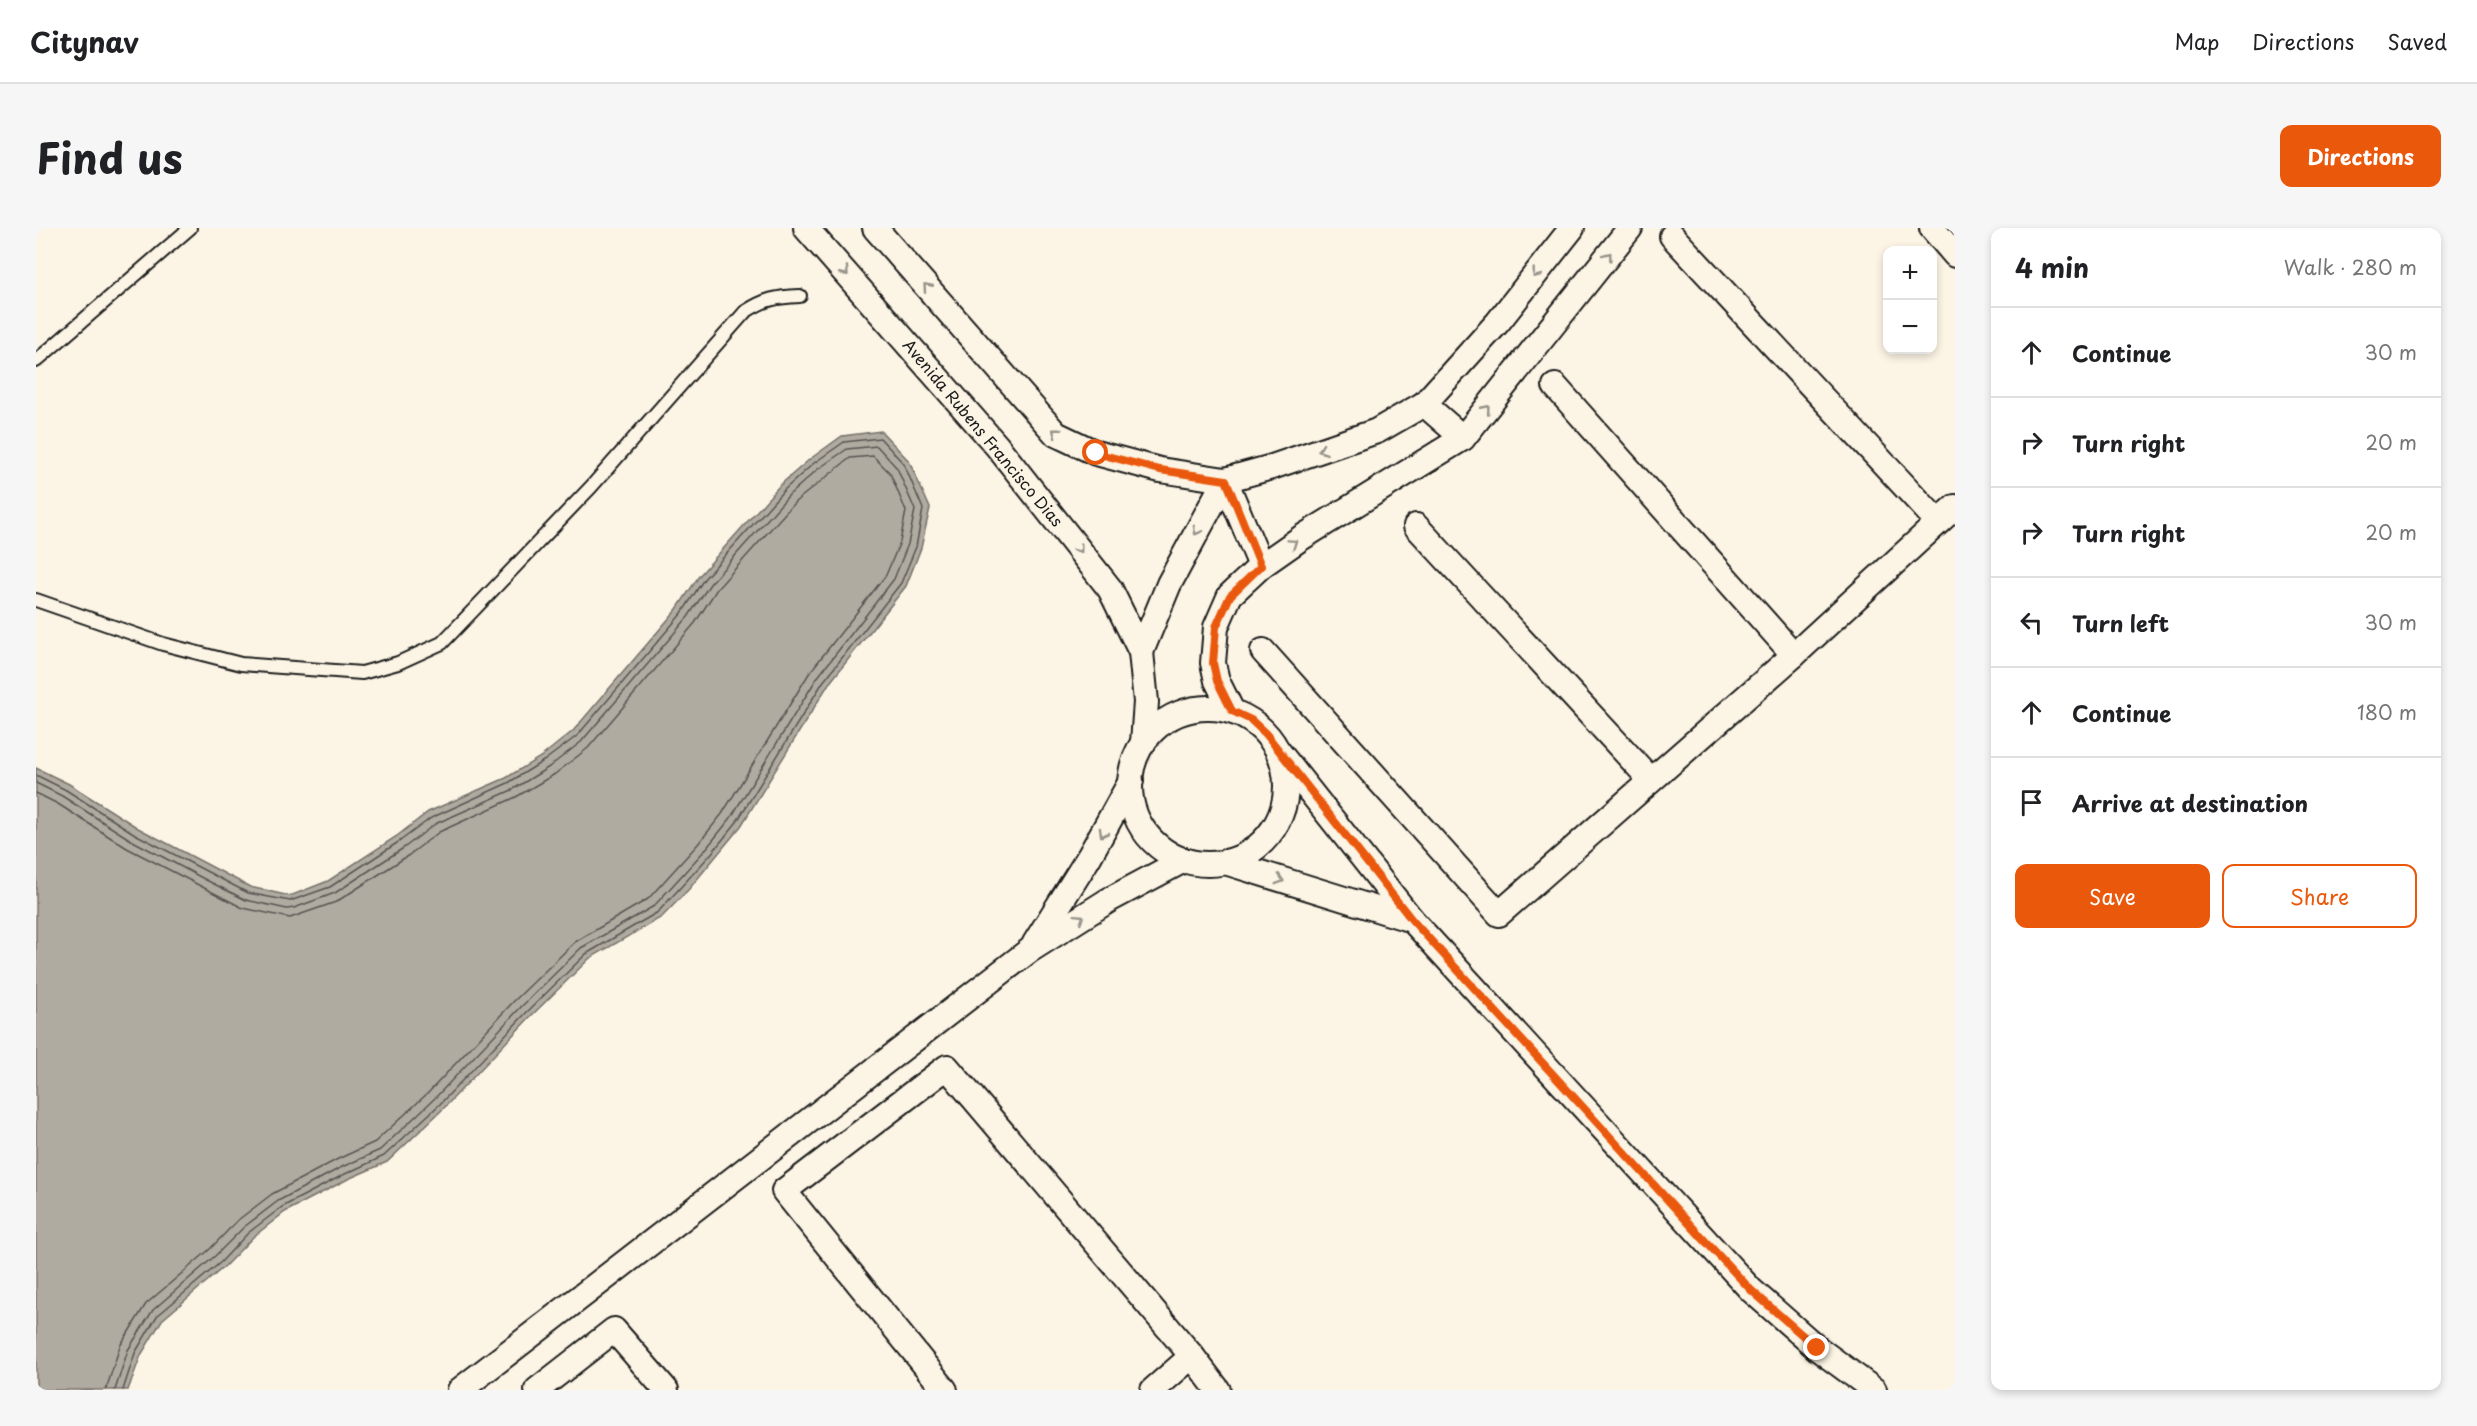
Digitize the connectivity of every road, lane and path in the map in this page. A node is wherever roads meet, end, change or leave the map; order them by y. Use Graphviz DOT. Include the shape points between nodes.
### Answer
graph roads {
  1 [pos="190,228"];
  2 [pos="806,228"];
  3 [pos="875,228"];
  4 [pos="1572,228"];
  5 [pos="1630,228"];
  6 [pos="1932,228"];
  7 [pos="1672,236"];
  8 [pos="1954,251"];
  9 [pos="800,296"];
  10 [pos="36,361"];
  11 [pos="1555,386"];
  12 [pos="1424,404"];
  13 [pos="1463,438"];
  14 [pos="1226,480"];
  15 [pos="1946,514"];
  16 [pos="1416,526"];
  17 [pos="1261,566"];
  18 [pos="36,600"];
  19 [pos="1263,651"];
  20 [pos="1141,652"];
  21 [pos="1794,655"];
  22 [pos="1232,711"];
  23 [pos="1143,743"];
  24 [pos="1278,751"];
  25 [pos="1650,779"];
  26 [pos="1131,781"];
  27 [pos="1184,860"];
  28 [pos="1225,862"];
  29 [pos="1412,920"];
  30 [pos="1030,950"];
  31 [pos="1192,1356"];
  32 [pos="460,1390"];
  33 [pos="537,1390"];
  34 [pos="666,1390"];
  35 [pos="945,1390"];
  36 [pos="1153,1390"];
  37 [pos="1218,1390"];
  38 [pos="1874,1390"];
  1 -- 10 [label="lane"];
  2 -- 20 [label="street, Avenida Rubens Francisco Dias, one-way" via="1047,507 1110,589"];
  14 -- 3 [label="street, one-way" via="1160,470 1096,453 1056,434"];
  4 -- 12 [label="street, one-way" via="1498,322"];
  13 -- 5 [label="street, one-way"];
  6 -- 8 [label="street"];
  7 -- 15 [label="street"];
  9 -- 18 [label="lane" via="776,297 745,312 591,487 442,643 398,663 362,673 241,664 163,644"];
  11 -- 21 [label="street"];
  12 -- 13 [label="street"];
  12 -- 14 [label="street, one-way" via="1377,431"];
  17 -- 13 [label="street, one-way"];
  14 -- 17 [label="street"];
  14 -- 20 [label="street, Avenida Rubens Francisco Dias, one-way" via="1169,584"];
  15 -- 21 [label="street"];
  16 -- 25 [label="street"];
  17 -- 22 [label="street" via="1230,596 1216,627 1213,663"];
  19 -- 25 [label="street" via="1499,914"];
  20 -- 23 [label="street, Avenida Rubens Francisco Dias" via="1146,702"];
  21 -- 25 [label="street"];
  22 -- 23 [label="street" via="1212,708 1182,712 1156,727"];
  22 -- 24 [label="street" via="1251,720"];
  23 -- 26 [label="street"];
  24 -- 28 [label="street" via="1286,790 1273,829 1244,855"];
  24 -- 29 [label="street"];
  26 -- 27 [label="street" via="1132,802 1150,838"];
  26 -- 30 [label="street, one-way"];
  27 -- 28 [label="street"];
  30 -- 27 [label="street, one-way" via="1109,900"];
  28 -- 29 [label="street, one-way"];
  29 -- 38 [label="street" via="1751,1290 1817,1348"];
  30 -- 32 [label="street"];
  31 -- 35 [label="street" via="947,1067 784,1191"];
  31 -- 36 [label="street"];
  31 -- 37 [label="street"];
  33 -- 34 [label="street" via="614,1330"];
}
